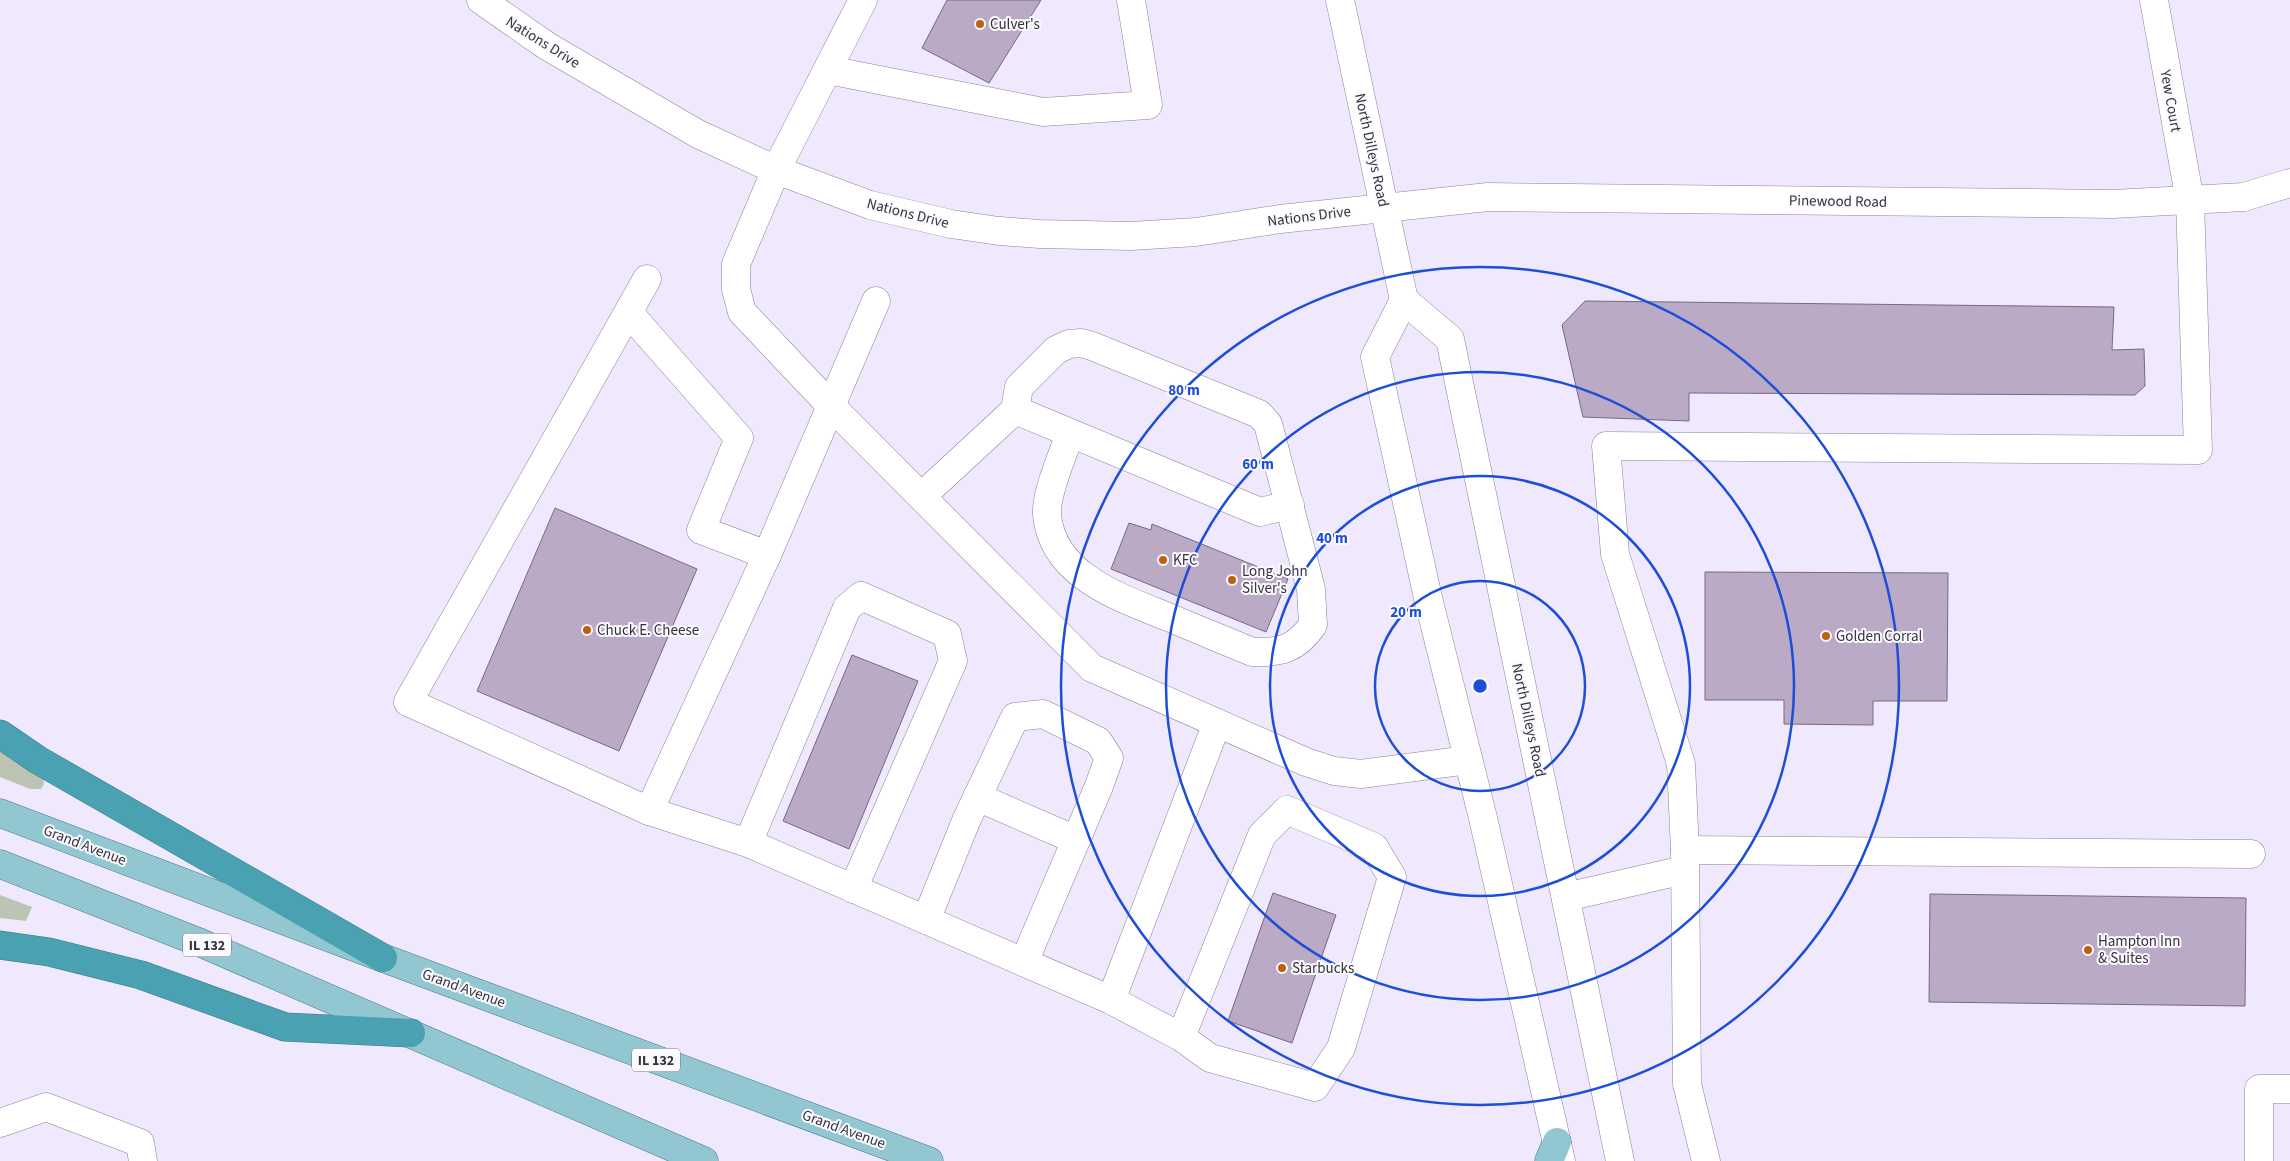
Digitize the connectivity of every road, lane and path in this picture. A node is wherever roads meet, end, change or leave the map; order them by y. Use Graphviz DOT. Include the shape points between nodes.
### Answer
graph roads {
  1 [pos="481,0"];
  2 [pos="863,0"];
  3 [pos="1131,0"];
  4 [pos="1340,0"];
  5 [pos="2154,0"];
  6 [pos="828,70"];
  7 [pos="776,170"];
  8 [pos="2290,183"];
  9 [pos="2190,201"];
  10 [pos="1384,207"];
  11 [pos="648,279"];
  12 [pos="1404,300"];
  13 [pos="876,301"];
  14 [pos="629,313"];
  15 [pos="830,405"];
  16 [pos="1015,410"];
  17 [pos="1070,434"];
  18 [pos="922,496"];
  19 [pos="1290,505"];
  20 [pos="767,555"];
  21 [pos="1217,723"];
  22 [pos="0,734"];
  23 [pos="1468,760"];
  24 [pos="977,797"];
  25 [pos="649,811"];
  26 [pos="0,813"];
  27 [pos="1076,840"];
  28 [pos="748,843"];
  29 [pos="2251,854"];
  30 [pos="1684,860"];
  31 [pos="0,864"];
  32 [pos="853,889"];
  33 [pos="1566,897"];
  34 [pos="926,920"];
  35 [pos="0,945"];
  36 [pos="382,958"];
  37 [pos="1024,962"];
  38 [pos="1111,1000"];
  39 [pos="411,1033"];
  40 [pos="1181,1037"];
  41 [pos="2290,1090"];
  42 [pos="0,1123"];
  43 [pos="1555,1155"];
  44 [pos="143,1161"];
  45 [pos="704,1161"];
  46 [pos="929,1161"];
  47 [pos="1620,1161"];
  48 [pos="1706,1161"];
  49 [pos="2259,1161"];
  1 -- 7 [label="street, Nations Drive" via="546,46 698,134"];
  2 -- 6 [label="street"];
  3 -- 6 [label="street" via="1148,105 1043,112"];
  4 -- 10 [label="street, North Dilleys Road"];
  5 -- 9 [label="street, Yew Court"];
  6 -- 7 [label="street"];
  7 -- 10 [label="street, Nations Drive" via="870,205 951,224 1040,234 1131,236 1196,232"];
  7 -- 15 [label="street" via="736,264 736,289 742,312"];
  8 -- 9 [label="street, Pinewood Road" via="2244,197"];
  9 -- 10 [label="street, Pinewood Road" via="2113,204 1488,197"];
  9 -- 30 [label="street, Yew Court" via="2198,450 1606,446 1615,554 1681,764"];
  10 -- 12 [label="street, North Dilleys Road"];
  11 -- 14 [label="street"];
  12 -- 23 [label="street" via="1376,357 1428,598"];
  12 -- 33 [label="street, North Dilleys Road" via="1450,339"];
  13 -- 15 [label="street"];
  14 -- 20 [label="street" via="739,438 701,530"];
  14 -- 25 [label="street" via="408,702"];
  15 -- 18 [label="street"];
  15 -- 20 [label="street"];
  16 -- 17 [label="street"];
  16 -- 18 [label="street"];
  16 -- 19 [label="street" via="1019,387 1056,350 1069,344 1092,346 1258,414 1268,424"];
  17 -- 19 [label="street" via="1260,512"];
  17 -- 19 [label="street" via="1047,513 1059,552 1081,575 1105,591 1252,652 1274,652 1291,646 1303,639 1313,625 1311,589"];
  18 -- 21 [label="street" via="1092,668"];
  20 -- 25 [label="street"];
  21 -- 23 [label="street" via="1306,762 1361,774"];
  21 -- 38 [label="street"];
  22 -- 36 [label="highway" via="38,760"];
  23 -- 43 [label="street"];
  24 -- 27 [label="street"];
  24 -- 27 [label="street" via="1015,717 1043,714 1098,741 1109,758"];
  24 -- 34 [label="street"];
  25 -- 28 [label="street"];
  26 -- 36 [label="main road, Grand Avenue / IL 132"];
  27 -- 37 [label="street"];
  28 -- 32 [label="street"];
  28 -- 32 [label="street" via="847,608 861,596 946,634 954,660"];
  29 -- 30 [label="street"];
  30 -- 33 [label="street"];
  30 -- 48 [label="street" via="1688,1084"];
  31 -- 39 [label="main road, IL 132" via="201,943"];
  32 -- 34 [label="street"];
  33 -- 47 [label="street, North Dilleys Road"];
  34 -- 37 [label="street"];
  35 -- 39 [label="highway" via="48,952 141,975 285,1027"];
  36 -- 46 [label="main road, Grand Avenue / IL 132"];
  37 -- 38 [label="street"];
  38 -- 40 [label="street"];
  39 -- 45 [label="main road, IL 132"];
  40 -- 40 [label="street" via="1210,1058 1315,1086 1340,1048 1392,877 1374,847 1287,810 1262,835"];
  41 -- 49 [label="street" via="2259,1090"];
  42 -- 44 [label="street" via="46,1107 140,1143"];
}
